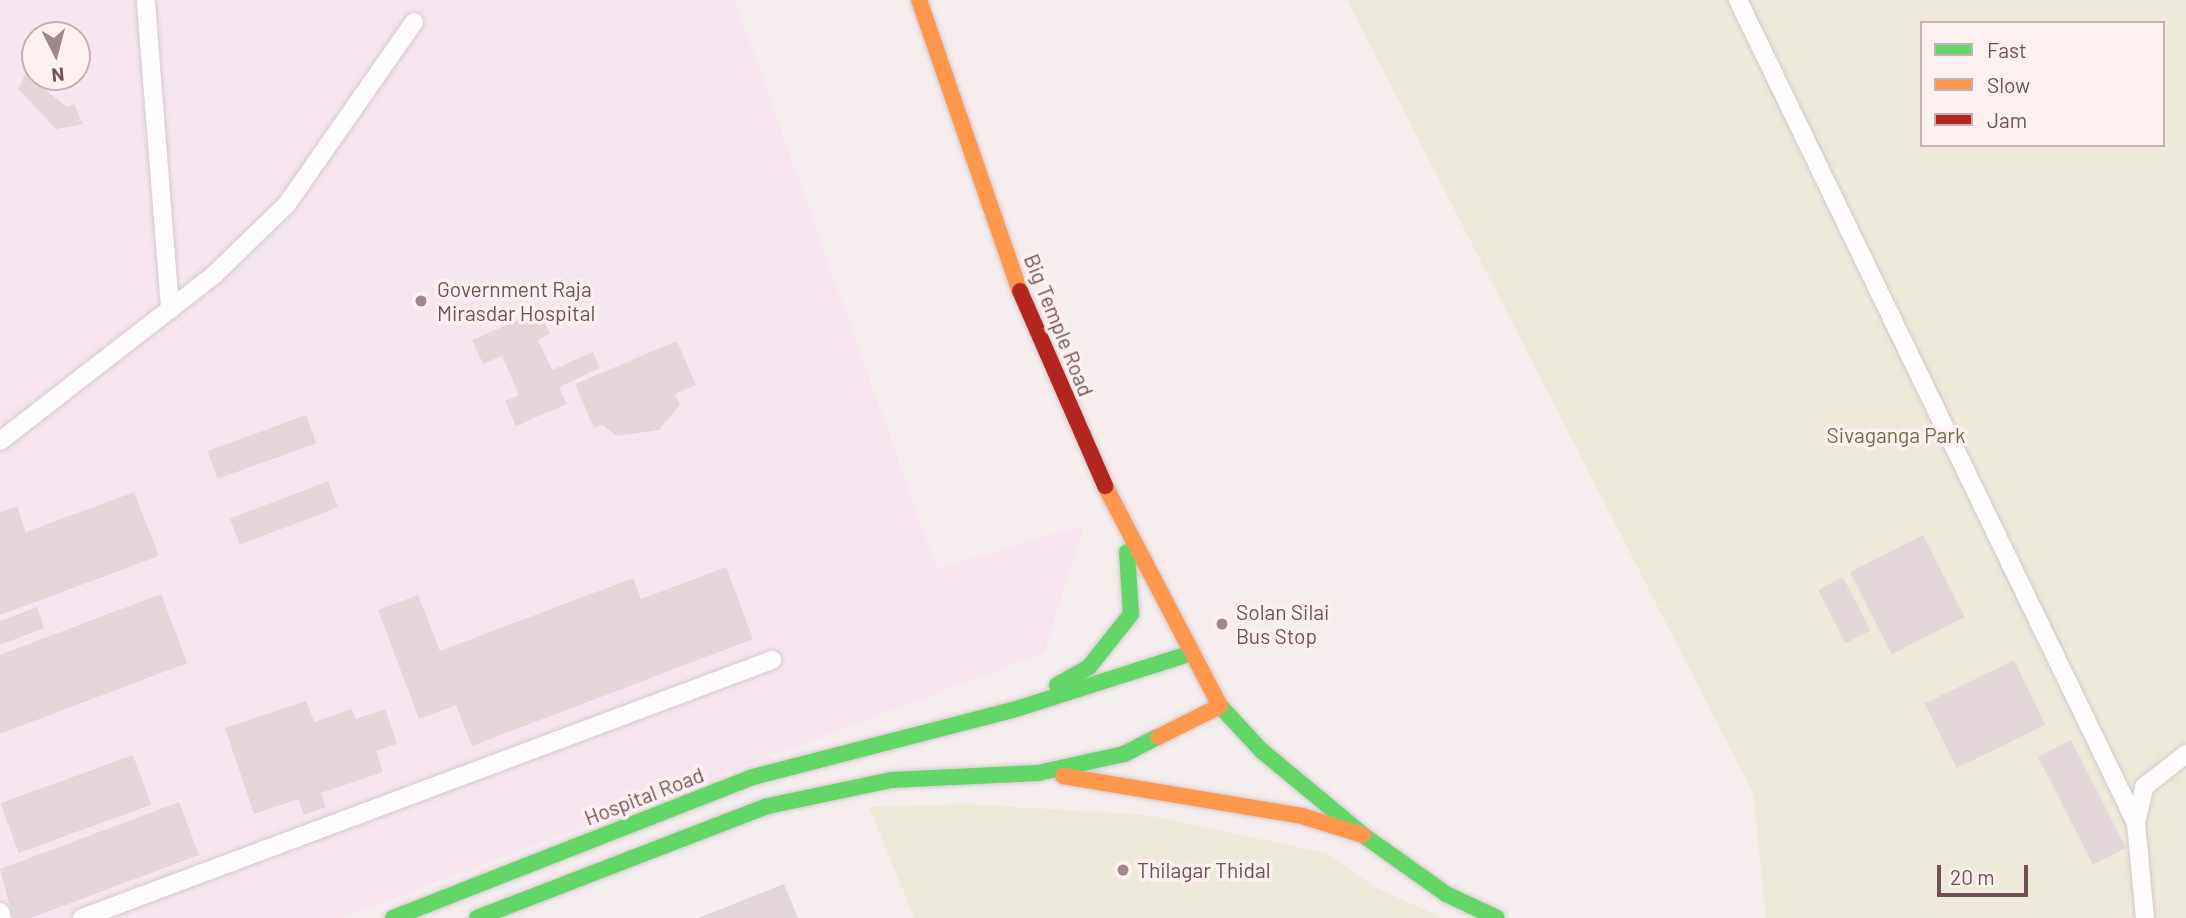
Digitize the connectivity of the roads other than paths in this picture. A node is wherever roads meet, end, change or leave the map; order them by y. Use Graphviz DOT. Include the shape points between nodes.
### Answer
graph roads {
  1 [pos="919,0"];
  2 [pos="1738,0"];
  3 [pos="146,3"];
  4 [pos="414,22"];
  5 [pos="170,310"];
  6 [pos="0,441"];
  7 [pos="1116,511"];
  8 [pos="1188,654"];
  9 [pos="772,660"];
  10 [pos="1220,706"];
  11 [pos="1013,710"];
  12 [pos="2186,754"];
  13 [pos="1038,773"];
  14 [pos="2136,823"];
  15 [pos="1363,835"];
  16 [pos="434,902"];
  17 [pos="0,912"];
  18 [pos="2,918"];
  19 [pos="82,918"];
  20 [pos="393,918"];
  21 [pos="444,918"];
  22 [pos="477,918"];
  23 [pos="1497,918"];
  24 [pos="2145,918"];
  1 -- 7 [label="main road, Big Temple Road" via="1037,338"];
  2 -- 14 [label="lane"];
  3 -- 5 [label="lane"];
  4 -- 5 [label="lane" via="286,204"];
  5 -- 6 [label="lane"];
  7 -- 8 [label="main road, Big Temple Road"];
  7 -- 11 [label="main road" via="1133,584 1130,614 1089,667"];
  8 -- 10 [label="main road, Big Temple Road"];
  8 -- 11 [label="main road"];
  9 -- 19 [label="lane"];
  10 -- 13 [label="main road" via="1125,754"];
  10 -- 15 [label="main road, Big Temple Road" via="1262,751"];
  11 -- 16 [label="main road, Hospital Road" via="753,777"];
  12 -- 14 [label="lane" via="2144,787"];
  13 -- 15 [label="main road" via="1302,816"];
  13 -- 22 [label="main road" via="847,786 723,822"];
  14 -- 24 [label="lane"];
  15 -- 23 [label="main road" via="1446,894"];
  16 -- 20 [label="main road, Hospital Road"];
  16 -- 21 [label="main road"];
  17 -- 18 [label="lane"];
}
